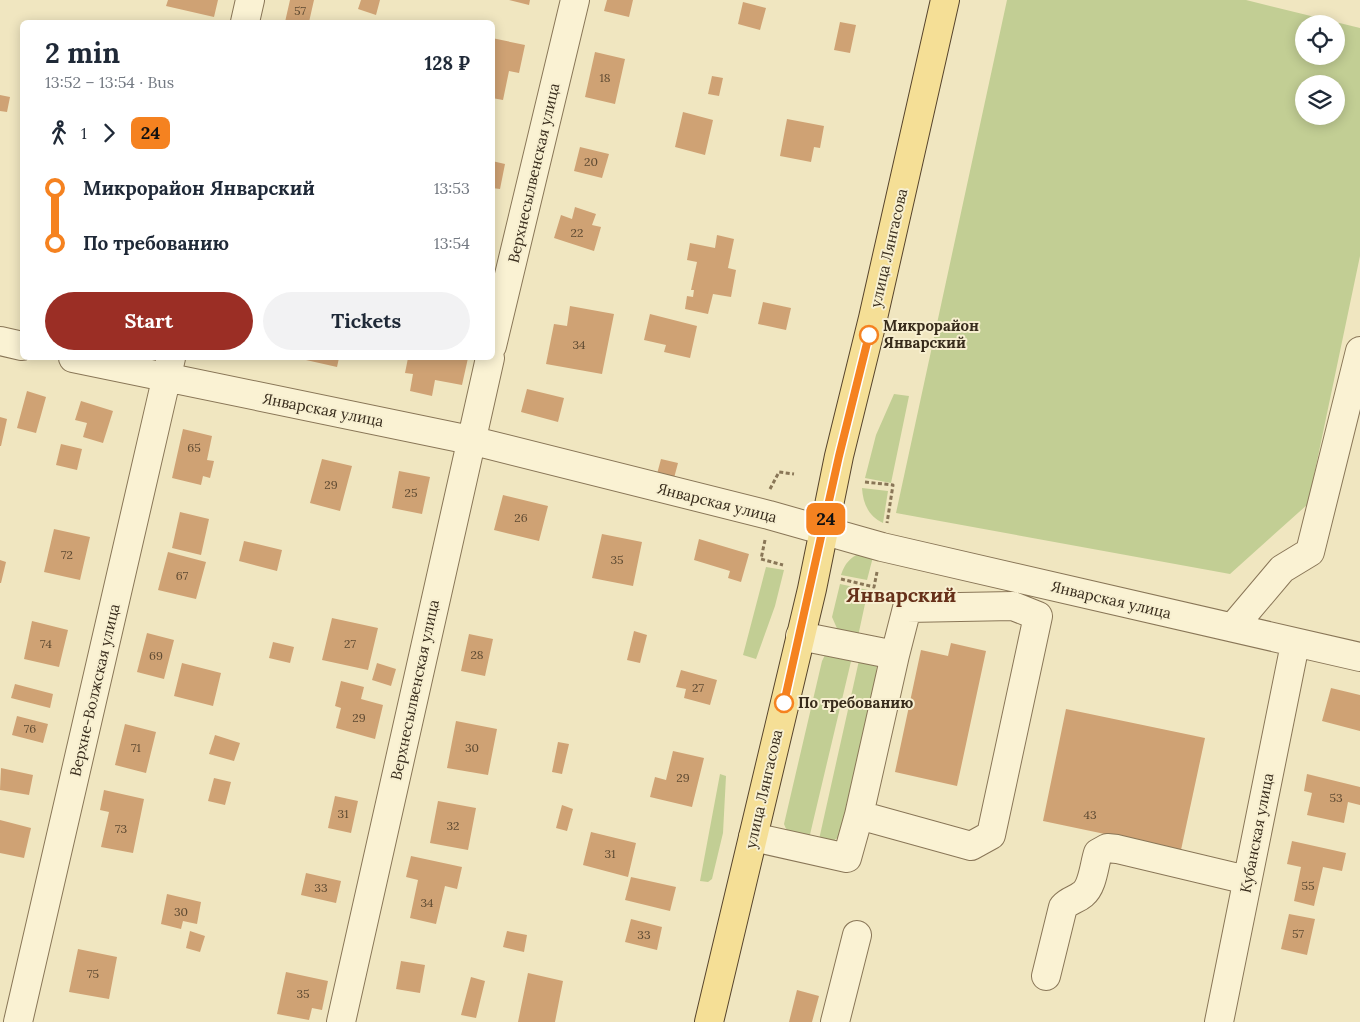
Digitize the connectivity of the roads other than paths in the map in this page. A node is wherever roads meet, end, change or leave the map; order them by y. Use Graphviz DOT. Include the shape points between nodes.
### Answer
graph roads {
  1 [pos="250,0"];
  2 [pos="575,0"];
  3 [pos="945,0"];
  4 [pos="245,20"];
  5 [pos="495,333"];
  6 [pos="0,342"];
  7 [pos="20,346"];
  8 [pos="1360,351"];
  9 [pos="92,360"];
  10 [pos="490,360"];
  11 [pos="169,368"];
  12 [pos="470,440"];
  13 [pos="823,530"];
  14 [pos="1047,585"];
  15 [pos="1038,616"];
  16 [pos="1233,627"];
  17 [pos="800,636"];
  18 [pos="1295,644"];
  19 [pos="896,655"];
  20 [pos="1360,657"];
  21 [pos="859,815"];
  22 [pos="753,837"];
  23 [pos="1247,880"];
  24 [pos="857,935"];
  25 [pos="1046,976"];
  26 [pos="0,1021"];
  27 [pos="5,1022"];
  28 [pos="18,1022"];
  29 [pos="341,1022"];
  30 [pos="709,1022"];
  31 [pos="835,1022"];
  32 [pos="1219,1022"];
  1 -- 4 [label="street"];
  2 -- 5 [label="street, Верхнесылвенская улица"];
  3 -- 13 [label="main road, улица Лянгасова"];
  6 -- 7 [label="street"];
  8 -- 16 [label="street" via="1310,552 1282,569"];
  9 -- 11 [label="street, Январская улица"];
  10 -- 12 [label="street, Верхнесылвенская улица"];
  11 -- 12 [label="street, Январская улица"];
  11 -- 28 [label="street, Верхне-Волжская улица"];
  12 -- 13 [label="street, Январская улица"];
  12 -- 29 [label="street, Верхнесылвенская улица"];
  13 -- 14 [label="street, Январская улица"];
  13 -- 17 [label="main road, улица Лянгасова"];
  14 -- 15 [label="street"];
  14 -- 16 [label="street, Январская улица"];
  15 -- 19 [label="street" via="1013,606 907,608"];
  15 -- 21 [label="street" via="991,835 971,846"];
  16 -- 18 [label="street, Январская улица"];
  17 -- 19 [label="street"];
  17 -- 22 [label="main road, улица Лянгасова"];
  18 -- 20 [label="street, Январская улица"];
  18 -- 23 [label="street, Кубанская улица"];
  19 -- 21 [label="street"];
  21 -- 22 [label="street" via="847,858"];
  22 -- 30 [label="main road, улица Лянгасова"];
  23 -- 25 [label="street" via="1107,848 1098,853 1088,890 1063,907"];
  23 -- 32 [label="street, Кубанская улица"];
  24 -- 31 [label="street"];
  26 -- 27 [label="street"];
}
